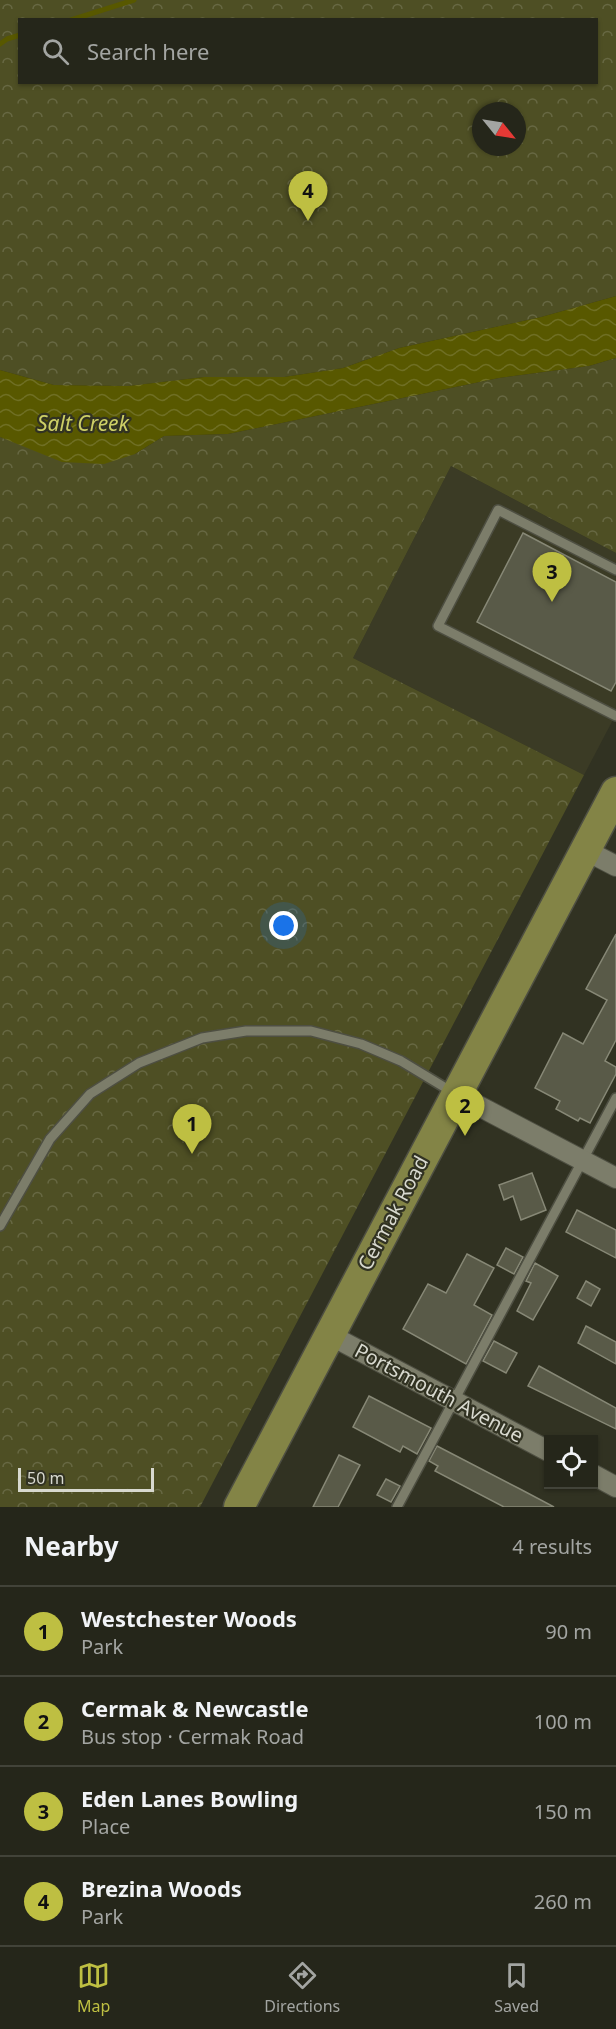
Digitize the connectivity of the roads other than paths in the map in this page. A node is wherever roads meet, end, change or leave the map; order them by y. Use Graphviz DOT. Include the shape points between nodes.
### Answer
graph roads {
  1 [pos="616,570"];
  2 [pos="616,716"];
  3 [pos="616,792"];
  4 [pos="585,850"];
  5 [pos="616,866"];
  6 [pos="456,1094"];
  7 [pos="616,1098"];
  8 [pos="583,1161"];
  9 [pos="616,1178"];
  10 [pos="0,1226"];
  11 [pos="330,1335"];
  12 [pos="454,1401"];
  13 [pos="544,1448"];
  14 [pos="598,1477"];
  15 [pos="616,1487"];
  16 [pos="239,1507"];
  17 [pos="397,1507"];
  1 -- 2 [label="lane" via="498,510 438,626"];
  3 -- 4 [label="main road, Cermak Road"];
  4 -- 5 [label="street"];
  4 -- 6 [label="main road, Cermak Road"];
  6 -- 8 [label="street"];
  6 -- 10 [label="lane" via="401,1061 361,1044 311,1031 246,1031 202,1038 139,1062 90,1094 50,1139"];
  6 -- 11 [label="main road, Cermak Road"];
  7 -- 8 [label="lane"];
  8 -- 9 [label="street"];
  8 -- 12 [label="lane"];
  11 -- 12 [label="street, Portsmouth Avenue"];
  11 -- 16 [label="main road, Cermak Road"];
  12 -- 13 [label="street, Portsmouth Avenue"];
  12 -- 17 [label="lane"];
  14 -- 15 [label="street"];
}
